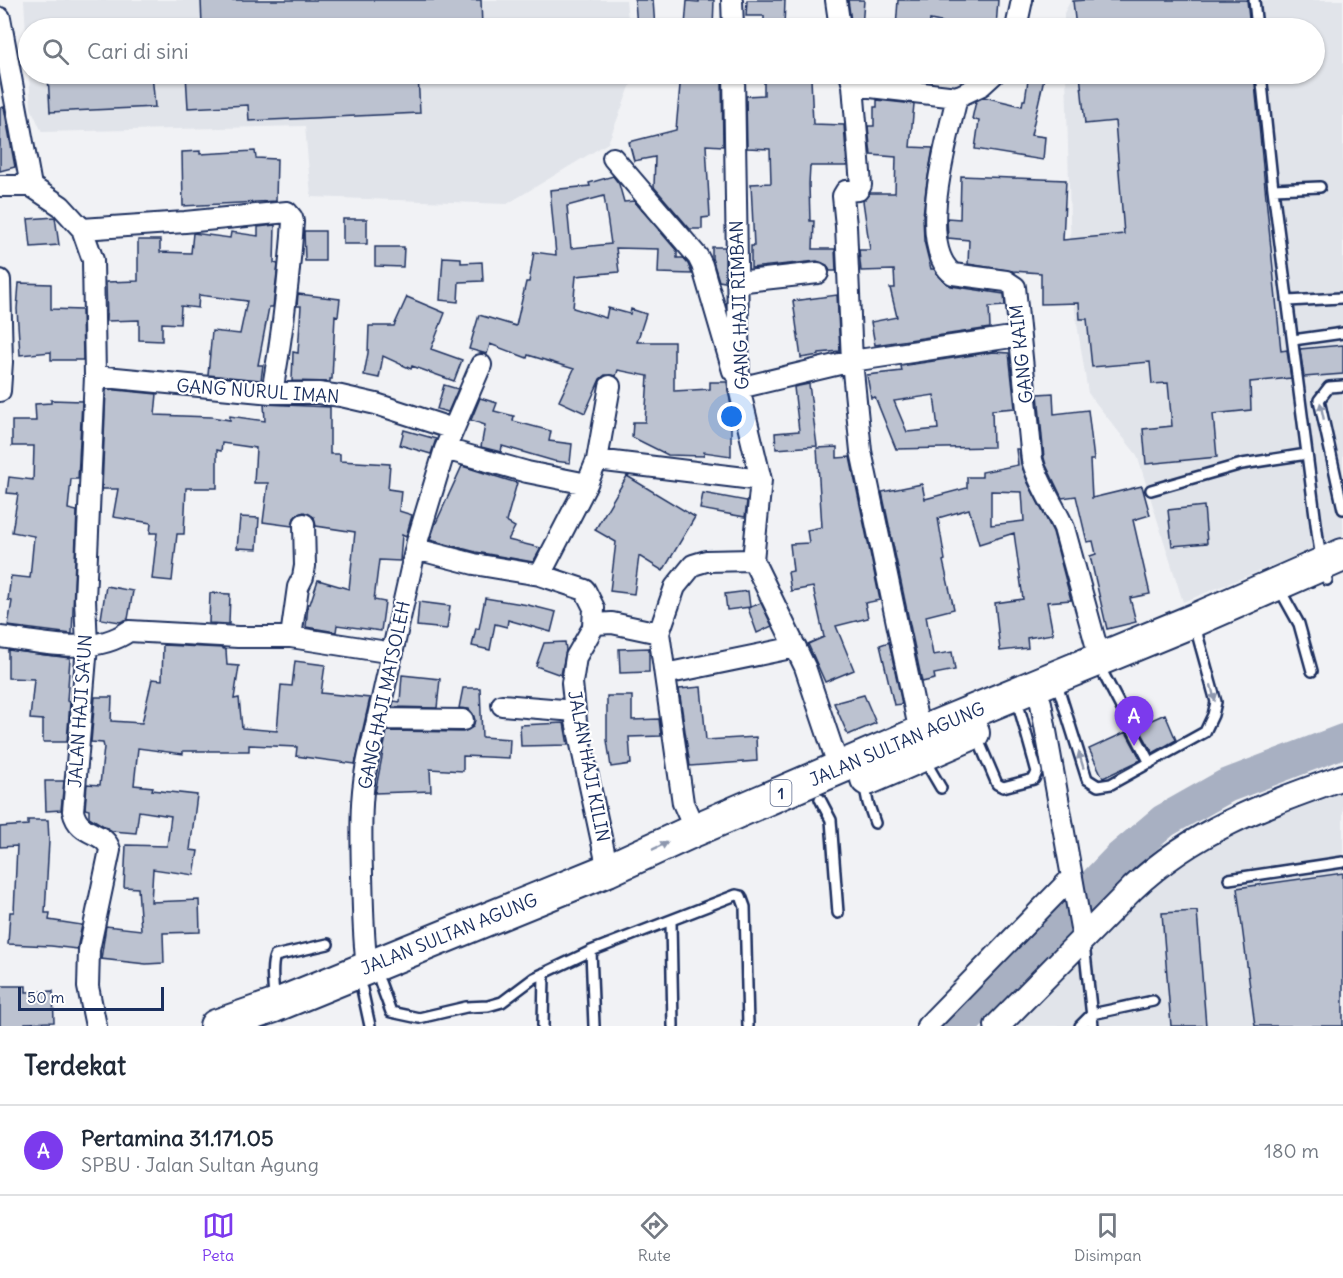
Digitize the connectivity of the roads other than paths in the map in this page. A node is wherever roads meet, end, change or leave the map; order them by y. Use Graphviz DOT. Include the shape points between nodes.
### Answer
graph roads {
  1 [pos="732,0"];
  2 [pos="836,0"];
  3 [pos="1022,0"];
  4 [pos="1254,0"];
  5 [pos="0,18"];
  6 [pos="733,18"];
  7 [pos="839,18"];
  8 [pos="1018,18"];
  9 [pos="1256,18"];
  10 [pos="734,84"];
  11 [pos="852,84"];
  12 [pos="877,84"];
  13 [pos="983,84"];
  14 [pos="1262,84"];
  15 [pos="957,97"];
  16 [pos="613,158"];
  17 [pos="0,186"];
  18 [pos="31,186"];
  19 [pos="1320,187"];
  20 [pos="1273,189"];
  21 [pos="82,229"];
  22 [pos="818,273"];
  23 [pos="0,280"];
  24 [pos="738,282"];
  25 [pos="1341,298"];
  26 [pos="1288,301"];
  27 [pos="1343,333"];
  28 [pos="1018,336"];
  29 [pos="1293,340"];
  30 [pos="1,347"];
  31 [pos="852,361"];
  32 [pos="481,365"];
  33 [pos="95,376"];
  34 [pos="610,386"];
  35 [pos="1343,386"];
  36 [pos="739,388"];
  37 [pos="0,391"];
  38 [pos="272,393"];
  39 [pos="453,429"];
  40 [pos="445,449"];
  41 [pos="1307,454"];
  42 [pos="597,460"];
  43 [pos="761,480"];
  44 [pos="587,484"];
  45 [pos="1151,490"];
  46 [pos="1343,509"];
  47 [pos="304,524"];
  48 [pos="416,549"];
  49 [pos="753,560"];
  50 [pos="1334,568"];
  51 [pos="540,575"];
  52 [pos="1284,597"];
  53 [pos="592,626"];
  54 [pos="1197,628"];
  55 [pos="659,633"];
  56 [pos="0,637"];
  57 [pos="291,637"];
  58 [pos="87,646"];
  59 [pos="796,647"];
  60 [pos="393,654"];
  61 [pos="1102,667"];
  62 [pos="1312,671"];
  63 [pos="665,674"];
  64 [pos="1040,702"];
  65 [pos="502,705"];
  66 [pos="575,711"];
  67 [pos="377,719"];
  68 [pos="463,720"];
  69 [pos="974,732"];
  70 [pos="921,744"];
  71 [pos="1150,762"];
  72 [pos="839,777"];
  73 [pos="1343,777"];
  74 [pos="941,788"];
  75 [pos="875,823"];
  76 [pos="695,830"];
  77 [pos="1343,862"];
  78 [pos="609,870"];
  79 [pos="1072,877"];
  80 [pos="1229,879"];
  81 [pos="838,913"];
  82 [pos="671,922"];
  83 [pos="1081,931"];
  84 [pos="328,944"];
  85 [pos="591,951"];
  86 [pos="544,973"];
  87 [pos="370,979"];
  88 [pos="1153,1001"];
  89 [pos="1092,1014"];
  90 [pos="270,1016"];
  91 [pos="96,1026"];
  92 [pos="216,1026"];
  93 [pos="370,1026"];
  94 [pos="543,1026"];
  95 [pos="594,1026"];
  96 [pos="674,1026"];
  97 [pos="748,1026"];
  98 [pos="927,1026"];
  99 [pos="997,1026"];
  100 [pos="1080,1026"];
  101 [pos="1093,1026"];
  1 -- 6 [label="street"];
  2 -- 7 [label="street"];
  3 -- 8 [label="street"];
  4 -- 9 [label="lane"];
  5 -- 18 [label="street"];
  10 -- 24 [label="street, GANG HAJI RIMBAN"];
  11 -- 31 [label="street" via="861,185 843,196"];
  12 -- 15 [label="street"];
  13 -- 15 [label="street"];
  14 -- 20 [label="lane"];
  15 -- 28 [label="street, GANG KAIM" via="938,189 934,226 937,249 953,274 1014,285"];
  16 -- 36 [label="street" via="698,257"];
  17 -- 18 [label="street"];
  18 -- 21 [label="street" via="61,207"];
  19 -- 20 [label="lane"];
  20 -- 26 [label="lane"];
  21 -- 33 [label="street, JALAN HAJI SA'UN" via="93,260"];
  21 -- 38 [label="street" via="290,214 293,222 285,318"];
  22 -- 24 [label="street"];
  23 -- 30 [label="street"];
  24 -- 36 [label="street, GANG HAJI RIMBAN"];
  25 -- 26 [label="lane"];
  26 -- 29 [label="lane"];
  27 -- 29 [label="lane"];
  28 -- 31 [label="street"];
  28 -- 61 [label="street, GANG KAIM" via="1032,460 1064,528"];
  29 -- 41 [label="lane"];
  30 -- 37 [label="street"];
  31 -- 36 [label="street"];
  31 -- 70 [label="street" via="861,451"];
  32 -- 39 [label="street, GANG HAJI MATSOLEH"];
  33 -- 38 [label="street, GANG NURUL IMAN"];
  33 -- 58 [label="street, JALAN HAJI SA'UN"];
  34 -- 42 [label="street"];
  46 -- 35 [label="lane, one-way" via="1319,400 1329,387"];
  36 -- 43 [label="street, GANG HAJI RIMBAN"];
  38 -- 39 [label="street, GANG NURUL IMAN" via="341,396"];
  39 -- 40 [label="street, GANG HAJI MATSOLEH"];
  40 -- 44 [label="street"];
  40 -- 48 [label="street, GANG HAJI MATSOLEH"];
  41 -- 45 [label="lane" via="1242,464"];
  41 -- 50 [label="lane"];
  42 -- 43 [label="street"];
  42 -- 44 [label="street"];
  43 -- 49 [label="street, GANG HAJI RIMBAN"];
  44 -- 51 [label="street"];
  47 -- 57 [label="street" via="305,566"];
  48 -- 51 [label="street"];
  48 -- 60 [label="street, GANG HAJI MATSOLEH"];
  49 -- 55 [label="street" via="693,565 675,587"];
  49 -- 59 [label="street"];
  50 -- 52 [label="highway, JALAN SULTAN AGUNG / 1"];
  50 -- 54 [label="highway, JALAN SULTAN AGUNG / 1"];
  51 -- 53 [label="street" via="585,590 594,608"];
  52 -- 54 [label="highway, JALAN SULTAN AGUNG / 1"];
  52 -- 62 [label="lane" via="1299,624"];
  53 -- 55 [label="street" via="612,623"];
  53 -- 66 [label="street, JALAN HAJI KILIN" via="573,668"];
  54 -- 61 [label="highway, JALAN SULTAN AGUNG / 1"];
  54 -- 71 [label="lane, one-way" via="1216,702 1213,715 1205,732"];
  55 -- 63 [label="street"];
  56 -- 58 [label="street"];
  57 -- 58 [label="street" via="129,630 122,636"];
  57 -- 60 [label="street"];
  58 -- 91 [label="street, JALAN HAJI SA'UN" via="73,811 79,826 107,842 110,850 89,951 88,987"];
  59 -- 63 [label="street"];
  59 -- 72 [label="street"];
  60 -- 67 [label="street, GANG HAJI MATSOLEH"];
  61 -- 64 [label="highway, JALAN SULTAN AGUNG / 1"];
  61 -- 70 [label="highway, JALAN SULTAN AGUNG / 1"];
  61 -- 71 [label="lane"];
  63 -- 76 [label="street" via="683,803"];
  64 -- 69 [label="highway, JALAN SULTAN AGUNG / 1"];
  64 -- 69 [label="lane" via="1034,779 1003,787 998,784"];
  71 -- 64 [label="lane, one-way" via="1111,784 1092,784"];
  64 -- 79 [label="street"];
  65 -- 66 [label="street"];
  66 -- 78 [label="street, JALAN HAJI KILIN"];
  67 -- 68 [label="street"];
  67 -- 87 [label="street, GANG HAJI MATSOLEH" via="363,781 360,824 364,941"];
  69 -- 70 [label="highway, JALAN SULTAN AGUNG / 1"];
  70 -- 72 [label="highway, JALAN SULTAN AGUNG / 1"];
  70 -- 74 [label="lane"];
  72 -- 75 [label="lane" via="868,803"];
  72 -- 76 [label="highway, JALAN SULTAN AGUNG / 1"];
  72 -- 81 [label="lane" via="831,820"];
  72 -- 87 [label="highway, JALAN SULTAN AGUNG / 1" via="620,886"];
  73 -- 83 [label="street" via="1217,827 1155,867"];
  78 -- 76 [label="highway, JALAN SULTAN AGUNG / 1, one-way"];
  77 -- 80 [label="lane"];
  78 -- 87 [label="highway, JALAN SULTAN AGUNG / 1"];
  79 -- 83 [label="street"];
  79 -- 98 [label="street"];
  82 -- 85 [label="lane"];
  82 -- 96 [label="lane"];
  82 -- 97 [label="lane" via="736,895 742,897"];
  83 -- 89 [label="lane"];
  83 -- 99 [label="street"];
  84 -- 90 [label="lane" via="275,956"];
  85 -- 86 [label="lane"];
  85 -- 95 [label="lane"];
  86 -- 87 [label="lane" via="502,1002 419,1018 391,1012"];
  86 -- 94 [label="lane"];
  87 -- 90 [label="highway, JALAN SULTAN AGUNG / 1"];
  87 -- 93 [label="lane"];
  88 -- 89 [label="lane"];
  89 -- 100 [label="lane"];
  89 -- 101 [label="lane"];
  90 -- 92 [label="highway, JALAN SULTAN AGUNG / 1"];
}
